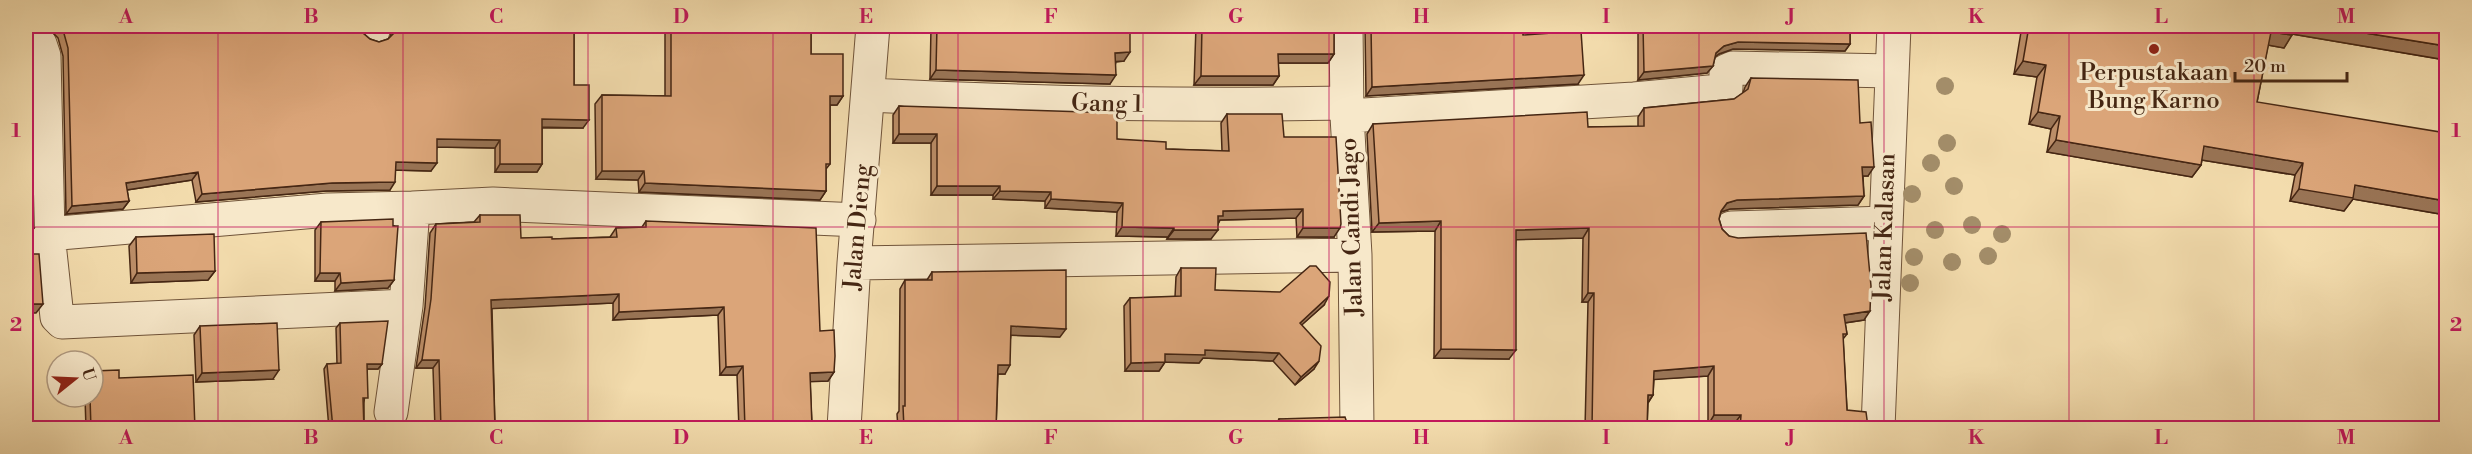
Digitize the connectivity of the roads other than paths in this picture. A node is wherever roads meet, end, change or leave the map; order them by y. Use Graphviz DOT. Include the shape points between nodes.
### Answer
graph roads {
  1 [pos="873,26"];
  2 [pos="1346,26"];
  3 [pos="1894,26"];
  4 [pos="26,38"];
  5 [pos="1892,71"];
  6 [pos="868,95"];
  7 [pos="1347,110"];
  8 [pos="413,208"];
  9 [pos="859,220"];
  10 [pos="1886,223"];
  11 [pos="1731,228"];
  12 [pos="48,234"];
  13 [pos="1355,255"];
  14 [pos="854,263"];
  15 [pos="406,306"];
  16 [pos="391,412"];
  17 [pos="844,429"];
  18 [pos="1357,429"];
  19 [pos="1878,429"];
  1 -- 6 [label="street, Jalan Dieng"];
  2 -- 7 [label="street, Jalan Candi Jago"];
  3 -- 5 [label="street, Jalan Kalasan"];
  4 -- 12 [label="street" via="40,45 44,56"];
  5 -- 7 [label="street, Gang 1" via="1733,68 1726,71 1726,88 1720,91 1634,99"];
  5 -- 10 [label="street, Jalan Kalasan"];
  6 -- 7 [label="street, Gang 1"];
  6 -- 9 [label="street, Jalan Dieng"];
  7 -- 13 [label="street, Jalan Candi Jago"];
  8 -- 9 [label="street" via="492,204"];
  8 -- 12 [label="street" via="328,210"];
  8 -- 15 [label="street"];
  9 -- 14 [label="street, Jalan Dieng"];
  10 -- 11 [label="street"];
  10 -- 19 [label="street, Jalan Kalasan"];
  12 -- 15 [label="street" via="57,317 62,322"];
  13 -- 14 [label="street"];
  13 -- 18 [label="street, Jalan Candi Jago"];
  14 -- 17 [label="street, Jalan Dieng"];
  15 -- 16 [label="street"];
}
